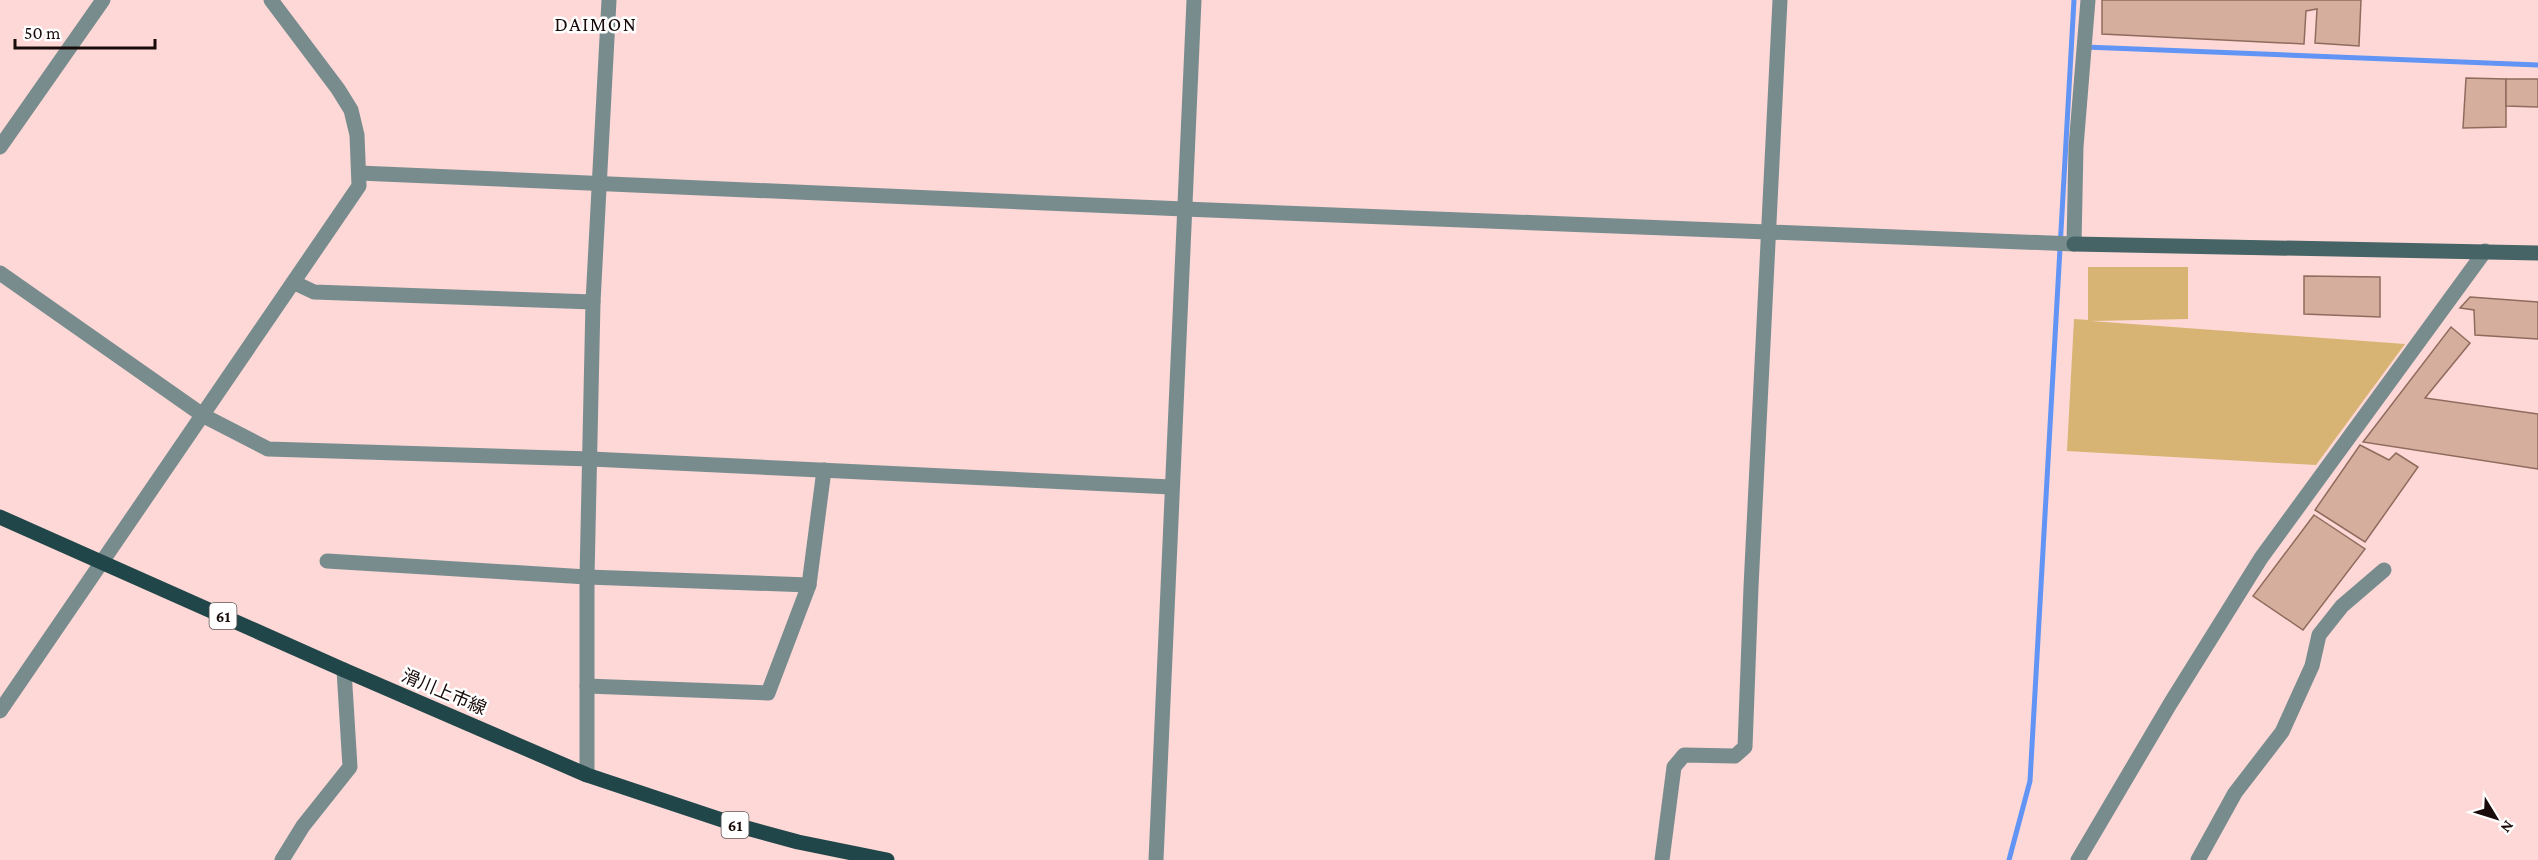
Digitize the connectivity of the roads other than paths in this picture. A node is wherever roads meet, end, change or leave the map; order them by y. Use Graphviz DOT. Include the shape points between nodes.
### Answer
graph roads {
  1 [pos="103,0"];
  2 [pos="271,0"];
  3 [pos="609,0"];
  4 [pos="1194,0"];
  5 [pos="1780,0"];
  6 [pos="2088,0"];
  7 [pos="0,147"];
  8 [pos="359,173"];
  9 [pos="600,183"];
  10 [pos="1184,209"];
  11 [pos="1768,233"];
  12 [pos="2074,244"];
  13 [pos="2485,251"];
  14 [pos="2538,253"];
  15 [pos="0,273"];
  16 [pos="295,283"];
  17 [pos="593,302"];
  18 [pos="204,416"];
  19 [pos="591,459"];
  20 [pos="824,470"];
  21 [pos="1171,487"];
  22 [pos="0,517"];
  23 [pos="327,561"];
  24 [pos="102,563"];
  25 [pos="2384,570"];
  26 [pos="587,577"];
  27 [pos="809,585"];
  28 [pos="344,670"];
  29 [pos="587,686"];
  30 [pos="0,711"];
  31 [pos="587,775"];
  32 [pos="282,860"];
  33 [pos="887,860"];
  34 [pos="1156,860"];
  35 [pos="1662,860"];
  36 [pos="2078,860"];
  37 [pos="2198,860"];
  1 -- 7 [label="street"];
  2 -- 8 [label="street" via="351,110"];
  3 -- 9 [label="street"];
  4 -- 10 [label="street"];
  5 -- 11 [label="street"];
  6 -- 12 [label="street" via="2076,147"];
  8 -- 9 [label="street"];
  8 -- 16 [label="street" via="355,195"];
  9 -- 10 [label="street"];
  9 -- 17 [label="street"];
  10 -- 11 [label="street"];
  10 -- 21 [label="street"];
  11 -- 12 [label="street"];
  11 -- 35 [label="street" via="1745,747 1735,756 1684,755 1674,767"];
  12 -- 13 [label="street"];
  13 -- 14 [label="street"];
  13 -- 36 [label="street" via="2261,558"];
  15 -- 18 [label="street"];
  16 -- 17 [label="street" via="314,292"];
  16 -- 18 [label="street"];
  17 -- 19 [label="street"];
  18 -- 19 [label="street" via="268,449"];
  18 -- 24 [label="street"];
  19 -- 20 [label="street"];
  19 -- 26 [label="street"];
  20 -- 21 [label="street"];
  20 -- 27 [label="street"];
  21 -- 34 [label="street"];
  22 -- 24 [label="main road, 滑川上市線 / 61"];
  23 -- 26 [label="street"];
  24 -- 28 [label="main road, 滑川上市線 / 61"];
  24 -- 30 [label="street"];
  25 -- 37 [label="street" via="2342,606 2319,634 2312,666 2282,732 2235,793"];
  26 -- 27 [label="street"];
  26 -- 29 [label="street"];
  27 -- 29 [label="street" via="768,693"];
  28 -- 31 [label="main road, 滑川上市線 / 61"];
  28 -- 32 [label="street" via="350,767 303,826"];
  29 -- 31 [label="street"];
  31 -- 33 [label="main road, 滑川上市線 / 61" via="743,828"];
}
